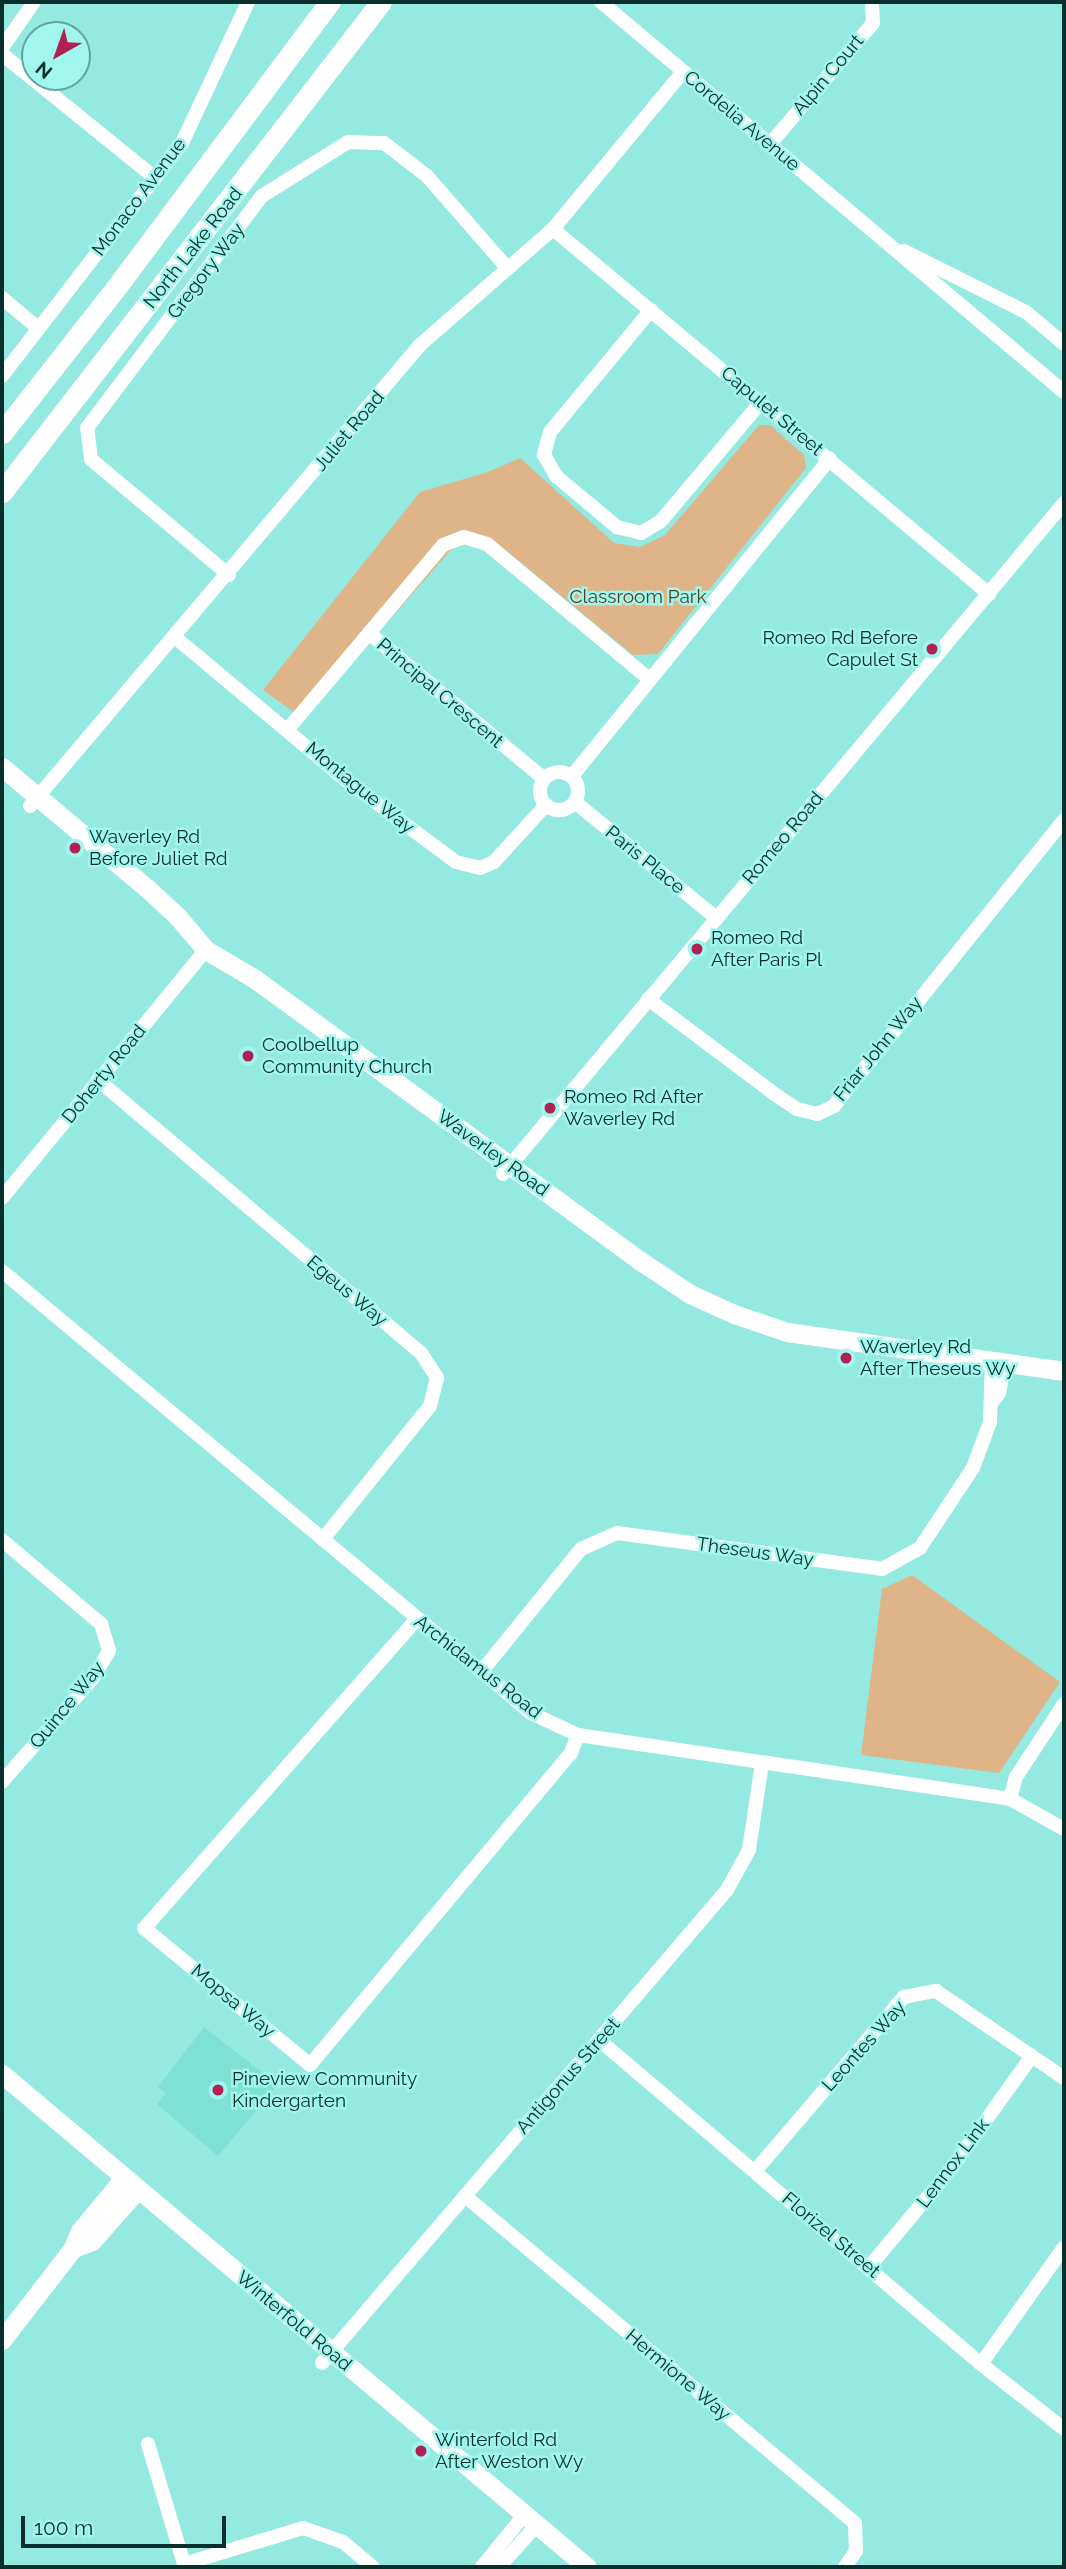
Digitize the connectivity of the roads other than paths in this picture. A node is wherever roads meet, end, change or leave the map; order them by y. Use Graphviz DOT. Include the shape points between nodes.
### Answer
graph roads {
  1 [pos="34,2"];
  2 [pos="248,2"];
  3 [pos="330,2"];
  4 [pos="382,2"];
  5 [pos="601,2"];
  6 [pos="872,2"];
  7 [pos="2,48"];
  8 [pos="2,54"];
  9 [pos="683,72"];
  10 [pos="770,144"];
  11 [pos="155,178"];
  12 [pos="553,229"];
  13 [pos="884,241"];
  14 [pos="508,269"];
  15 [pos="2,298"];
  16 [pos="651,310"];
  17 [pos="38,328"];
  18 [pos="1064,344"];
  19 [pos="2,376"];
  20 [pos="1064,392"];
  21 [pos="761,402"];
  22 [pos="2,433"];
  23 [pos="830,459"];
  24 [pos="2,492"];
  25 [pos="1064,503"];
  26 [pos="229,575"];
  27 [pos="989,594"];
  28 [pos="369,633"];
  29 [pos="176,638"];
  30 [pos="650,680"];
  31 [pos="288,729"];
  32 [pos="2,767"];
  33 [pos="572,776"];
  34 [pos="544,779"];
  35 [pos="2,783"];
  36 [pos="34,802"];
  37 [pos="575,802"];
  38 [pos="546,805"];
  39 [pos="1064,820"];
  40 [pos="716,918"];
  41 [pos="203,954"];
  42 [pos="648,999"];
  43 [pos="98,1080"];
  44 [pos="507,1170"];
  45 [pos="2,1198"];
  46 [pos="2,1271"];
  47 [pos="998,1367"];
  48 [pos="1064,1371"];
  49 [pos="1064,1383"];
  50 [pos="323,1539"];
  51 [pos="2,1540"];
  52 [pos="416,1620"];
  53 [pos="481,1672"];
  54 [pos="1064,1704"];
  55 [pos="578,1735"];
  56 [pos="762,1763"];
  57 [pos="2,1782"];
  58 [pos="1010,1799"];
  59 [pos="1064,1829"];
  60 [pos="599,2040"];
  61 [pos="1032,2056"];
  62 [pos="2,2074"];
  63 [pos="1064,2078"];
  64 [pos="2,2089"];
  65 [pos="756,2170"];
  66 [pos="127,2188"];
  67 [pos="465,2196"];
  68 [pos="1064,2247"];
  69 [pos="869,2267"];
  70 [pos="4,2329"];
  71 [pos="326,2357"];
  72 [pos="981,2364"];
  73 [pos="1064,2429"];
  74 [pos="148,2444"];
  75 [pos="527,2525"];
  76 [pos="184,2566"];
  77 [pos="373,2567"];
  78 [pos="482,2567"];
  79 [pos="499,2567"];
  80 [pos="569,2567"];
  81 [pos="587,2567"];
  82 [pos="845,2567"];
  1 -- 7 [label="street"];
  2 -- 11 [label="street, Monaco Avenue" via="182,143"];
  3 -- 22 [label="main road, North Lake Road"];
  4 -- 24 [label="main road, North Lake Road"];
  5 -- 9 [label="street, Cordelia Avenue"];
  6 -- 10 [label="street, Alpin Court" via="873,23"];
  8 -- 11 [label="street"];
  9 -- 10 [label="street, Cordelia Avenue"];
  9 -- 12 [label="street, Juliet Road"];
  10 -- 13 [label="street, Cordelia Avenue"];
  11 -- 17 [label="street, Monaco Avenue"];
  12 -- 14 [label="street, Juliet Road"];
  12 -- 16 [label="street, Capulet Street"];
  13 -- 18 [label="street, Cordelia Avenue" via="1026,312"];
  13 -- 20 [label="street, Cordelia Avenue"];
  14 -- 26 [label="street, Juliet Road" via="420,345"];
  14 -- 26 [label="street, Gregory Way" via="426,176 384,143 348,142 262,196 87,428 91,459"];
  15 -- 17 [label="street"];
  16 -- 21 [label="street, Capulet Street"];
  16 -- 21 [label="street" via="550,432 544,455 556,476 617,527 641,533 661,522"];
  17 -- 19 [label="street, Monaco Avenue"];
  21 -- 23 [label="street, Capulet Street"];
  23 -- 27 [label="street, Capulet Street"];
  23 -- 30 [label="street"];
  25 -- 27 [label="street, Romeo Road"];
  26 -- 29 [label="street, Juliet Road"];
  27 -- 40 [label="street, Romeo Road"];
  28 -- 30 [label="street" via="443,545 464,537 487,544"];
  28 -- 31 [label="street, Principal Crescent"];
  28 -- 34 [label="street, Principal Crescent"];
  29 -- 31 [label="street, Montague Way"];
  29 -- 36 [label="street, Juliet Road"];
  30 -- 33 [label="street"];
  31 -- 38 [label="street, Montague Way" via="425,841 468,866 480,868 495,862"];
  32 -- 36 [label="street, Waverley Road"];
  33 -- 34 [label="street" via="557,772"];
  33 -- 37 [label="street" via="578,786"];
  34 -- 38 [label="street" via="540,790"];
  35 -- 36 [label="street, Waverley Road"];
  36 -- 41 [label="street, Waverley Road" via="148,889"];
  37 -- 38 [label="street" via="562,810"];
  37 -- 40 [label="street, Paris Place"];
  39 -- 42 [label="street, Friar John Way" via="834,1106 817,1114 797,1109 776,1095"];
  40 -- 42 [label="street, Romeo Road"];
  41 -- 43 [label="street, Doherty Road"];
  41 -- 44 [label="street, Waverley Road"];
  42 -- 44 [label="street, Romeo Road"];
  43 -- 45 [label="street, Doherty Road"];
  43 -- 50 [label="street, Egeus Way" via="421,1353 437,1378 430,1406"];
  44 -- 47 [label="street, Waverley Road" via="637,1272 725,1322 822,1349"];
  46 -- 50 [label="street, Archidamus Road"];
  47 -- 48 [label="street, Waverley Road"];
  47 -- 49 [label="street, Waverley Road"];
  47 -- 53 [label="street, Theseus Way" via="999,1393 973,1468 920,1548 881,1569 617,1533 581,1549"];
  50 -- 52 [label="street, Archidamus Road"];
  51 -- 57 [label="street, Quince Way" via="101,1624 109,1651 93,1678"];
  52 -- 53 [label="street, Archidamus Road"];
  52 -- 55 [label="street, Mopsa Way" via="144,1928 310,2065 570,1753"];
  53 -- 55 [label="street, Archidamus Road" via="531,1713"];
  54 -- 58 [label="street" via="1016,1777"];
  55 -- 56 [label="street, Archidamus Road"];
  56 -- 58 [label="street, Archidamus Road"];
  56 -- 60 [label="street, Antigonus Street" via="749,1850 727,1890"];
  58 -- 59 [label="street, Archidamus Road"];
  60 -- 65 [label="street, Florizel Street"];
  60 -- 67 [label="street, Antigonus Street"];
  61 -- 63 [label="street, Leontes Way"];
  61 -- 65 [label="street, Leontes Way" via="936,1991 904,1997"];
  61 -- 69 [label="street, Lennox Link" via="951,2169"];
  62 -- 66 [label="street, Winterfold Road"];
  64 -- 66 [label="street, Winterfold Road"];
  65 -- 69 [label="street, Florizel Street"];
  66 -- 70 [label="street" via="92,2241 73,2248"];
  66 -- 71 [label="street, Winterfold Road"];
  67 -- 71 [label="street, Antigonus Street"];
  67 -- 82 [label="street, Hermione Way" via="855,2523 856,2551"];
  68 -- 72 [label="street"];
  69 -- 72 [label="street, Florizel Street"];
  71 -- 75 [label="street, Winterfold Road"];
  72 -- 73 [label="street, Florizel Street"];
  74 -- 76 [label="street"];
  75 -- 78 [label="street"];
  75 -- 79 [label="street"];
  75 -- 80 [label="street, Winterfold Road"];
  75 -- 81 [label="street, Winterfold Road"];
  76 -- 77 [label="street" via="303,2528 343,2542"];
}
